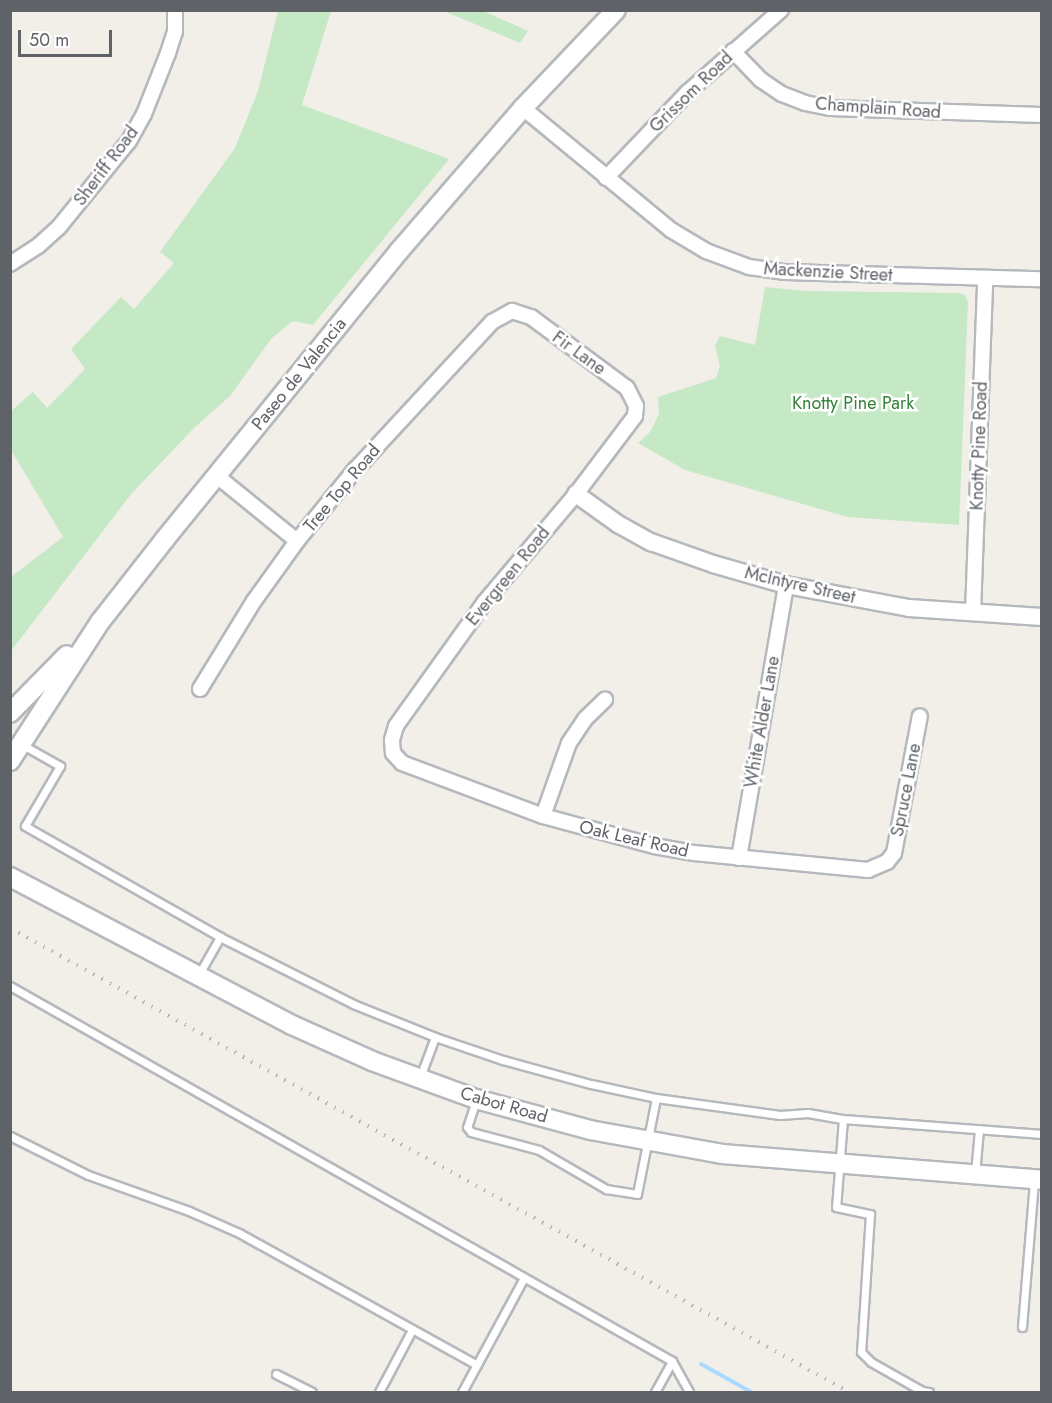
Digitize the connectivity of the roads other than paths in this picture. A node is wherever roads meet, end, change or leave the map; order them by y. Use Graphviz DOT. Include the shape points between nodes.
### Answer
graph roads {
  1 [pos="175,10"];
  2 [pos="616,10"];
  3 [pos="781,10"];
  4 [pos="733,51"];
  5 [pos="523,108"];
  6 [pos="1041,115"];
  7 [pos="606,178"];
  8 [pos="10,264"];
  9 [pos="985,278"];
  10 [pos="1041,279"];
  11 [pos="512,311"];
  12 [pos="636,406"];
  13 [pos="217,476"];
  14 [pos="576,494"];
  15 [pos="297,541"];
  16 [pos="786,585"];
  17 [pos="973,614"];
  18 [pos="1041,617"];
  19 [pos="100,622"];
  20 [pos="200,689"];
  21 [pos="605,700"];
  22 [pos="10,713"];
  23 [pos="920,716"];
  24 [pos="21,744"];
  25 [pos="393,753"];
  26 [pos="10,761"];
  27 [pos="543,816"];
  28 [pos="739,858"];
  29 [pos="887,862"];
  30 [pos="10,877"];
  31 [pos="220,937"];
  32 [pos="197,977"];
  33 [pos="10,986"];
  34 [pos="435,1037"];
  35 [pos="420,1079"];
  36 [pos="656,1098"];
  37 [pos="476,1099"];
  38 [pos="843,1119"];
  39 [pos="979,1129"];
  40 [pos="1041,1134"];
  41 [pos="10,1136"];
  42 [pos="648,1142"];
  43 [pos="841,1166"];
  44 [pos="975,1175"];
  45 [pos="1038,1180"];
  46 [pos="524,1278"];
  47 [pos="1022,1327"];
  48 [pos="412,1330"];
  49 [pos="672,1361"];
  50 [pos="477,1365"];
  51 [pos="276,1374"];
  52 [pos="312,1392"];
  53 [pos="379,1392"];
  54 [pos="462,1392"];
  55 [pos="655,1392"];
  56 [pos="689,1392"];
  57 [pos="929,1392"];
  1 -- 8 [label="street, Sheriff Road" via="175,32 168,53 129,141 59,227"];
  2 -- 5 [label="main road, Paseo de Valencia"];
  3 -- 4 [label="street, Grissom Road"];
  4 -- 6 [label="street, Champlain Road" via="768,85 813,105"];
  4 -- 7 [label="street, Grissom Road"];
  5 -- 7 [label="street, Mackenzie Street"];
  5 -- 13 [label="main road, Paseo de Valencia" via="399,251"];
  7 -- 9 [label="street, Mackenzie Street" via="671,230 706,251 748,267 784,272"];
  9 -- 10 [label="street, Mackenzie Street"];
  9 -- 17 [label="street, Knotty Pine Road"];
  11 -- 12 [label="street, Fir Lane" via="531,317 627,388"];
  11 -- 15 [label="street, Tree Top Road" via="492,322 355,470"];
  12 -- 14 [label="street, Evergreen Road" via="629,426"];
  13 -- 15 [label="street"];
  13 -- 19 [label="main road, Paseo de Valencia"];
  14 -- 16 [label="street, McIntyre Street" via="651,542"];
  14 -- 25 [label="street, Evergreen Road" via="484,603 396,726"];
  15 -- 20 [label="street, Tree Top Road" via="254,601"];
  16 -- 17 [label="street, McIntyre Street" via="909,608"];
  16 -- 28 [label="street, White Alder Lane"];
  17 -- 18 [label="street, McIntyre Street"];
  19 -- 22 [label="main road"];
  19 -- 24 [label="main road, Paseo de Valencia"];
  21 -- 27 [label="street" via="585,719 569,743"];
  23 -- 29 [label="street, Spruce Lane" via="897,843"];
  24 -- 26 [label="main road, Paseo de Valencia"];
  24 -- 31 [label="lane" via="60,766 25,826"];
  25 -- 27 [label="street, Oak Leaf Road" via="413,768"];
  27 -- 28 [label="street, Oak Leaf Road" via="654,846"];
  28 -- 29 [label="street, Oak Leaf Road" via="868,870"];
  30 -- 32 [label="main road, Cabot Road"];
  31 -- 32 [label="lane"];
  31 -- 34 [label="lane" via="353,1005"];
  32 -- 35 [label="main road, Cabot Road" via="292,1025"];
  33 -- 46 [label="lane"];
  34 -- 35 [label="lane"];
  34 -- 36 [label="lane" via="503,1060"];
  35 -- 37 [label="main road, Cabot Road"];
  36 -- 38 [label="lane" via="780,1115 808,1113"];
  36 -- 42 [label="lane"];
  37 -- 42 [label="main road, Cabot Road"];
  37 -- 42 [label="lane" via="467,1127 471,1132 539,1150 606,1189 637,1194"];
  38 -- 39 [label="lane"];
  38 -- 43 [label="lane"];
  39 -- 40 [label="lane"];
  39 -- 44 [label="lane"];
  41 -- 48 [label="lane" via="88,1175 239,1233"];
  42 -- 43 [label="main road, Cabot Road"];
  43 -- 44 [label="main road, Cabot Road"];
  43 -- 57 [label="lane" via="836,1208 870,1214 861,1352 871,1362"];
  44 -- 45 [label="main road, Cabot Road"];
  45 -- 47 [label="lane"];
  46 -- 49 [label="lane"];
  46 -- 50 [label="lane"];
  48 -- 50 [label="lane"];
  48 -- 53 [label="lane"];
  49 -- 55 [label="lane"];
  49 -- 56 [label="lane"];
  50 -- 54 [label="lane"];
  51 -- 52 [label="lane"];
}
